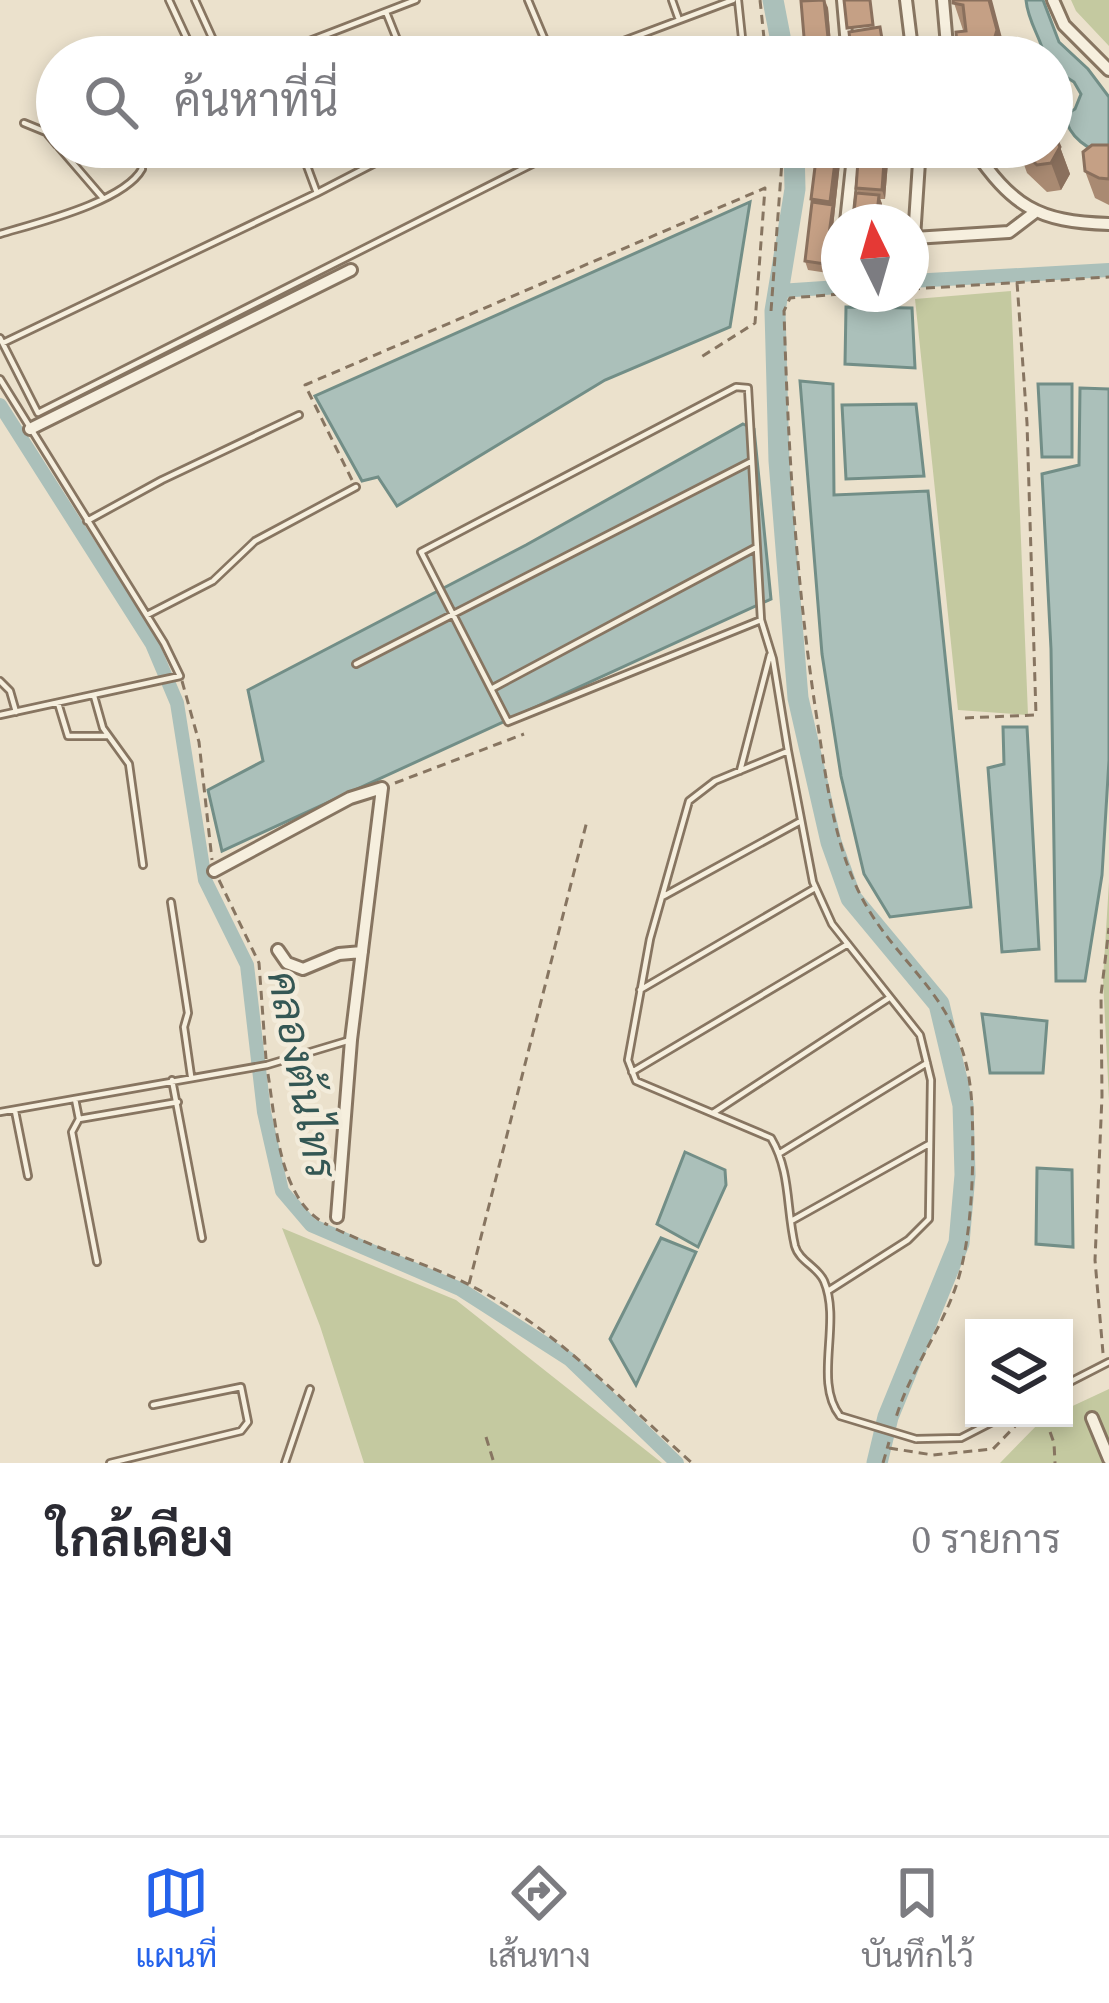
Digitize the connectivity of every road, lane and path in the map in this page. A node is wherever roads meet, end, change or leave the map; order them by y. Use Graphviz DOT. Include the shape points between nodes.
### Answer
graph roads {
  1 [pos="169,0"];
  2 [pos="195,0"];
  3 [pos="416,0"];
  4 [pos="528,0"];
  5 [pos="672,0"];
  6 [pos="736,0"];
  7 [pos="760,0"];
  8 [pos="843,0"];
  9 [pos="906,0"];
  10 [pos="943,0"];
  11 [pos="1053,0"];
  12 [pos="386,12"];
  13 [pos="679,19"];
  14 [pos="185,36"];
  15 [pos="211,36"];
  16 [pos="323,36"];
  17 [pos="396,36"];
  18 [pos="543,36"];
  19 [pos="635,36"];
  20 [pos="741,36"];
  21 [pos="764,36"];
  22 [pos="846,36"];
  23 [pos="911,36"];
  24 [pos="946,36"];
  25 [pos="1109,70"];
  26 [pos="24,123"];
  27 [pos="36,128"];
  28 [pos="77,168"];
  29 [pos="139,168"];
  30 [pos="308,168"];
  31 [pos="365,168"];
  32 [pos="524,168"];
  33 [pos="781,168"];
  34 [pos="852,168"];
  35 [pos="919,168"];
  36 [pos="986,168"];
  37 [pos="317,193"];
  38 [pos="102,197"];
  39 [pos="848,204"];
  40 [pos="1034,213"];
  41 [pos="1109,224"];
  42 [pos="0,234"];
  43 [pos="351,270"];
  44 [pos="1109,277"];
  45 [pos="1017,282"];
  46 [pos="929,288"];
  47 [pos="821,296"];
  48 [pos="770,311"];
  49 [pos="1,340"];
  50 [pos="701,357"];
  51 [pos="0,380"];
  52 [pos="299,415"];
  53 [pos="30,428"];
  54 [pos="752,461"];
  55 [pos="356,488"];
  56 [pos="87,521"];
  57 [pos="755,548"];
  58 [pos="453,614"];
  59 [pos="147,616"];
  60 [pos="760,620"];
  61 [pos="770,652"];
  62 [pos="356,664"];
  63 [pos="180,676"];
  64 [pos="0,681"];
  65 [pos="491,689"];
  66 [pos="94,696"];
  67 [pos="58,703"];
  68 [pos="16,712"];
  69 [pos="0,715"];
  70 [pos="965,718"];
  71 [pos="524,734"];
  72 [pos="108,736"];
  73 [pos="788,752"];
  74 [pos="740,771"];
  75 [pos="382,788"];
  76 [pos="801,820"];
  77 [pos="587,821"];
  78 [pos="143,865"];
  79 [pos="214,871"];
  80 [pos="815,888"];
  81 [pos="662,897"];
  82 [pos="171,902"];
  83 [pos="1109,928"];
  84 [pos="848,944"];
  85 [pos="278,950"];
  86 [pos="362,952"];
  87 [pos="640,990"];
  88 [pos="890,997"];
  89 [pos="351,1040"];
  90 [pos="927,1063"];
  91 [pos="266,1065"];
  92 [pos="632,1072"];
  93 [pos="190,1076"];
  94 [pos="172,1080"];
  95 [pos="75,1098"];
  96 [pos="178,1102"];
  97 [pos="15,1110"];
  98 [pos="0,1112"];
  99 [pos="712,1113"];
  100 [pos="79,1119"];
  101 [pos="931,1142"];
  102 [pos="780,1153"];
  103 [pos="28,1176"];
  104 [pos="337,1217"];
  105 [pos="793,1220"];
  106 [pos="202,1238"];
  107 [pos="97,1262"];
  108 [pos="469,1285"];
  109 [pos="826,1292"];
  110 [pos="1109,1362"];
  111 [pos="1104,1372"];
  112 [pos="1073,1380"];
  113 [pos="310,1389"];
  114 [pos="153,1405"];
  115 [pos="1093,1418"];
  116 [pos="983,1427"];
  117 [pos="1014,1427"];
  118 [pos="1048,1427"];
  119 [pos="485,1437"];
  120 [pos="887,1448"];
  121 [pos="1109,1459"];
  122 [pos="110,1463"];
  123 [pos="285,1463"];
  124 [pos="494,1463"];
  125 [pos="692,1463"];
  126 [pos="883,1463"];
  127 [pos="1055,1463"];
  1 -- 14 [label="lane"];
  2 -- 15 [label="lane"];
  3 -- 12 [label="lane"];
  4 -- 18 [label="lane"];
  5 -- 13 [label="lane"];
  6 -- 13 [label="lane"];
  6 -- 20 [label="lane"];
  7 -- 21 [label="path"];
  8 -- 22 [label="street"];
  9 -- 23 [label="street"];
  10 -- 24 [label="street"];
  11 -- 25 [label="street" via="1064,25"];
  12 -- 16 [label="lane"];
  12 -- 17 [label="lane"];
  13 -- 19 [label="lane"];
  26 -- 27 [label="lane"];
  28 -- 38 [label="lane"];
  29 -- 38 [label="lane" via="141,175"];
  30 -- 37 [label="lane"];
  31 -- 37 [label="lane"];
  32 -- 49 [label="lane" via="38,413"];
  33 -- 48 [label="path"];
  34 -- 39 [label="street"];
  35 -- 40 [label="street" via="914,238 1009,232"];
  36 -- 40 [label="street"];
  37 -- 49 [label="lane"];
  38 -- 42 [label="lane"];
  40 -- 41 [label="street"];
  43 -- 53 [label="street"];
  44 -- 45 [label="path"];
  45 -- 46 [label="path"];
  45 -- 70 [label="path" via="1036,715"];
  47 -- 120 [label="path" via="790,298 784,311 793,520 827,782 852,878 955,1025 972,1110 958,1281"];
  50 -- 55 [label="path" via="755,323 765,188 304,385"];
  51 -- 53 [label="lane"];
  52 -- 56 [label="lane"];
  53 -- 56 [label="lane"];
  54 -- 57 [label="lane"];
  54 -- 58 [label="lane"];
  54 -- 58 [label="lane" via="748,388 736,387 421,552"];
  55 -- 59 [label="lane" via="255,541 214,581"];
  56 -- 59 [label="lane"];
  57 -- 60 [label="lane"];
  57 -- 65 [label="lane"];
  58 -- 62 [label="lane"];
  58 -- 65 [label="lane"];
  59 -- 63 [label="lane"];
  60 -- 61 [label="lane"];
  60 -- 65 [label="lane" via="508,722"];
  61 -- 73 [label="lane"];
  61 -- 74 [label="lane"];
  63 -- 66 [label="lane"];
  63 -- 79 [label="path" via="199,742"];
  64 -- 68 [label="lane"];
  66 -- 67 [label="lane"];
  66 -- 72 [label="lane"];
  67 -- 68 [label="lane"];
  67 -- 72 [label="lane" via="68,736"];
  68 -- 69 [label="lane"];
  71 -- 75 [label="path"];
  72 -- 78 [label="lane" via="129,764"];
  73 -- 74 [label="lane"];
  73 -- 76 [label="lane"];
  74 -- 81 [label="lane" via="689,801"];
  75 -- 79 [label="street"];
  75 -- 86 [label="street"];
  76 -- 80 [label="lane"];
  76 -- 81 [label="lane"];
  77 -- 108 [label="path"];
  79 -- 91 [label="path" via="260,963"];
  80 -- 84 [label="lane"];
  80 -- 87 [label="lane"];
  81 -- 87 [label="lane"];
  82 -- 93 [label="lane"];
  83 -- 111 [label="path" via="1095,1260"];
  84 -- 88 [label="lane"];
  84 -- 92 [label="lane"];
  85 -- 86 [label="street" via="303,969"];
  86 -- 89 [label="street"];
  87 -- 92 [label="lane"];
  88 -- 90 [label="lane" via="920,1036"];
  88 -- 99 [label="lane"];
  89 -- 91 [label="lane"];
  89 -- 104 [label="street"];
  90 -- 101 [label="lane"];
  90 -- 102 [label="lane"];
  91 -- 93 [label="lane"];
  91 -- 108 [label="path" via="292,1194 310,1216"];
  92 -- 99 [label="lane" via="635,1082"];
  93 -- 94 [label="lane"];
  94 -- 95 [label="lane"];
  94 -- 96 [label="lane"];
  95 -- 97 [label="lane"];
  95 -- 100 [label="lane"];
  96 -- 100 [label="lane"];
  96 -- 106 [label="lane"];
  97 -- 98 [label="lane"];
  97 -- 103 [label="lane"];
  99 -- 102 [label="lane" via="771,1138"];
  100 -- 107 [label="lane" via="72,1132"];
  101 -- 105 [label="lane"];
  101 -- 109 [label="lane" via="928,1219"];
  102 -- 105 [label="lane"];
  105 -- 109 [label="lane" via="796,1251 824,1279"];
  108 -- 125 [label="path" via="577,1356"];
  109 -- 116 [label="lane, bridge" via="830,1402 840,1416 916,1439 962,1438"];
  110 -- 112 [label="lane"];
  113 -- 123 [label="lane"];
  114 -- 122 [label="lane" via="241,1388 248,1422 242,1431"];
  115 -- 121 [label="street"];
  117 -- 120 [label="path" via="993,1449 933,1455"];
  118 -- 127 [label="path"];
  119 -- 124 [label="path"];
  120 -- 126 [label="path"];
}
